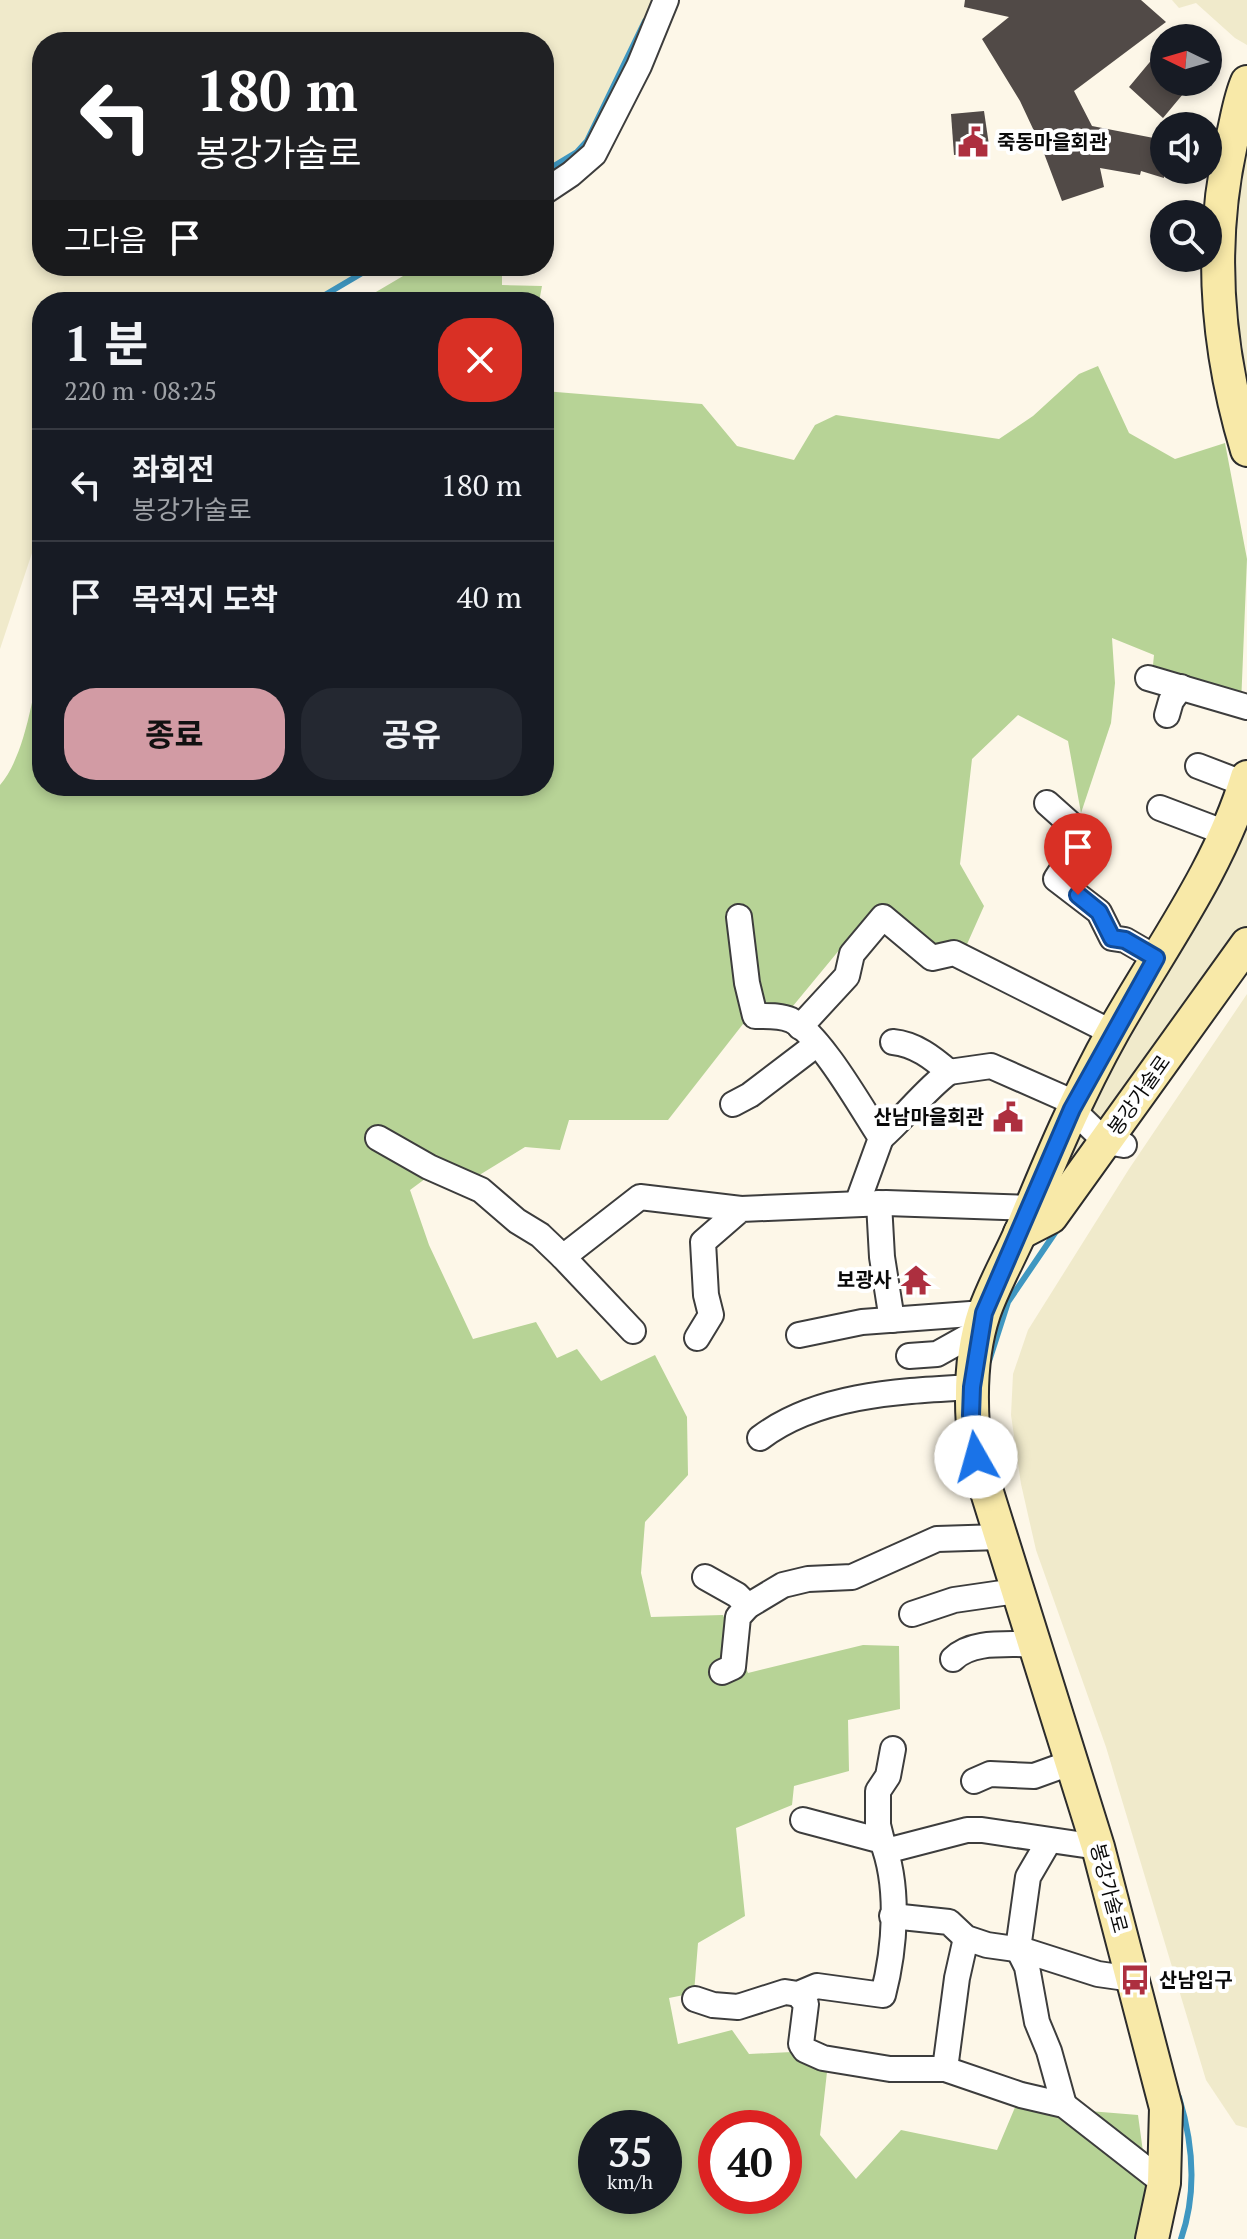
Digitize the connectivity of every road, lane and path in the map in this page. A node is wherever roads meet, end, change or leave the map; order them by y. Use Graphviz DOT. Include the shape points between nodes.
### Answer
graph roads {
  1 [pos="666,0"];
  2 [pos="1247,82"];
  3 [pos="1236,173"];
  4 [pos="554,185"];
  5 [pos="1247,450"];
  6 [pos="1148,678"];
  7 [pos="1181,687"];
  8 [pos="1247,707"];
  9 [pos="1167,715"];
  10 [pos="1198,766"];
  11 [pos="1246,781"];
  12 [pos="1047,803"];
  13 [pos="1160,808"];
  14 [pos="1226,833"];
  15 [pos="739,917"];
  16 [pos="1247,944"];
  17 [pos="1156,958"];
  18 [pos="804,1031"];
  19 [pos="1113,1033"];
  20 [pos="893,1042"];
  21 [pos="949,1072"];
  22 [pos="733,1104"];
  23 [pos="1074,1106"];
  24 [pos="378,1138"];
  25 [pos="881,1138"];
  26 [pos="1114,1143"];
  27 [pos="868,1204"];
  28 [pos="741,1209"];
  29 [pos="1025,1221"];
  30 [pos="563,1257"];
  31 [pos="892,1320"];
  32 [pos="982,1321"];
  33 [pos="633,1331"];
  34 [pos="799,1335"];
  35 [pos="697,1338"];
  36 [pos="909,1356"];
  37 [pos="972,1387"];
  38 [pos="760,1438"];
  39 [pos="1000,1537"];
  40 [pos="705,1577"];
  41 [pos="1016,1591"];
  42 [pos="748,1606"];
  43 [pos="912,1614"];
  44 [pos="1033,1644"];
  45 [pos="953,1659"];
  46 [pos="722,1672"];
  47 [pos="893,1749"];
  48 [pos="1070,1763"];
  49 [pos="974,1781"];
  50 [pos="803,1820"];
  51 [pos="1049,1841"];
  52 [pos="884,1846"];
  53 [pos="1098,1847"];
  54 [pos="892,1916"];
  55 [pos="966,1938"];
  56 [pos="1018,1949"];
  57 [pos="1133,1979"];
  58 [pos="798,1994"];
  59 [pos="695,1999"];
  60 [pos="945,2069"];
  61 [pos="1064,2105"];
  62 [pos="1164,2183"];
  63 [pos="1152,2239"];
  1 -- 4 [label="street" via="594,154"];
  2 -- 3 [label="street"];
  3 -- 5 [label="street" via="1219,227 1220,322"];
  6 -- 7 [label="street"];
  7 -- 8 [label="street"];
  7 -- 9 [label="street"];
  10 -- 11 [label="street"];
  11 -- 14 [label="street, 봉강가술로"];
  12 -- 17 [label="street" via="1084,836 1056,879 1099,912 1112,938"];
  13 -- 14 [label="street"];
  14 -- 17 [label="street, 봉강가술로" via="1196,897"];
  15 -- 18 [label="street" via="755,1016 781,1016"];
  16 -- 26 [label="street, 봉강가술로"];
  17 -- 19 [label="street, 봉강가술로"];
  18 -- 19 [label="street" via="847,976 852,954 883,917 932,958 954,953"];
  18 -- 22 [label="street" via="750,1095"];
  18 -- 25 [label="street"];
  19 -- 23 [label="street, 봉강가술로"];
  20 -- 21 [label="street" via="933,1057"];
  21 -- 23 [label="street" via="991,1066"];
  21 -- 25 [label="street"];
  23 -- 26 [label="street"];
  23 -- 29 [label="street, 봉강가술로"];
  24 -- 30 [label="street" via="481,1190"];
  25 -- 27 [label="street"];
  26 -- 29 [label="street, 봉강가술로" via="1051,1217"];
  27 -- 28 [label="street"];
  27 -- 29 [label="street"];
  27 -- 31 [label="street"];
  28 -- 30 [label="street" via="640,1197"];
  28 -- 35 [label="street" via="703,1242 711,1315"];
  29 -- 32 [label="street, 봉강가술로"];
  30 -- 33 [label="street"];
  31 -- 32 [label="street"];
  31 -- 34 [label="street"];
  32 -- 36 [label="street" via="937,1354"];
  32 -- 37 [label="street, 봉강가술로"];
  37 -- 38 [label="street" via="867,1396 784,1420"];
  37 -- 39 [label="street, 봉강가술로" via="976,1457"];
  39 -- 41 [label="street, 봉강가술로"];
  39 -- 42 [label="street" via="937,1539 849,1587 808,1579 783,1585"];
  40 -- 42 [label="street"];
  41 -- 43 [label="street" via="954,1600"];
  41 -- 44 [label="street, 봉강가술로"];
  42 -- 46 [label="street" via="738,1617 733,1667"];
  44 -- 45 [label="street" via="975,1647"];
  44 -- 48 [label="street, 봉강가술로"];
  47 -- 52 [label="street" via="888,1776 878,1791"];
  48 -- 49 [label="street" via="1034,1776 990,1774"];
  48 -- 53 [label="street, 봉강가술로"];
  50 -- 52 [label="street"];
  51 -- 52 [label="street" via="967,1830"];
  51 -- 53 [label="street"];
  51 -- 56 [label="street" via="1028,1877"];
  52 -- 54 [label="street" via="890,1861"];
  53 -- 57 [label="street, 봉강가술로"];
  54 -- 55 [label="street" via="949,1922"];
  54 -- 58 [label="street" via="883,1995 817,1986"];
  55 -- 56 [label="street"];
  55 -- 60 [label="street"];
  56 -- 57 [label="street"];
  56 -- 61 [label="street"];
  57 -- 62 [label="street, 봉강가술로" via="1166,2108"];
  58 -- 59 [label="street" via="785,1992 738,2007"];
  58 -- 60 [label="street" via="806,2004 801,2044 805,2050 890,2069"];
  60 -- 61 [label="street"];
  61 -- 62 [label="street"];
  62 -- 63 [label="street, 봉강가술로"];
}
